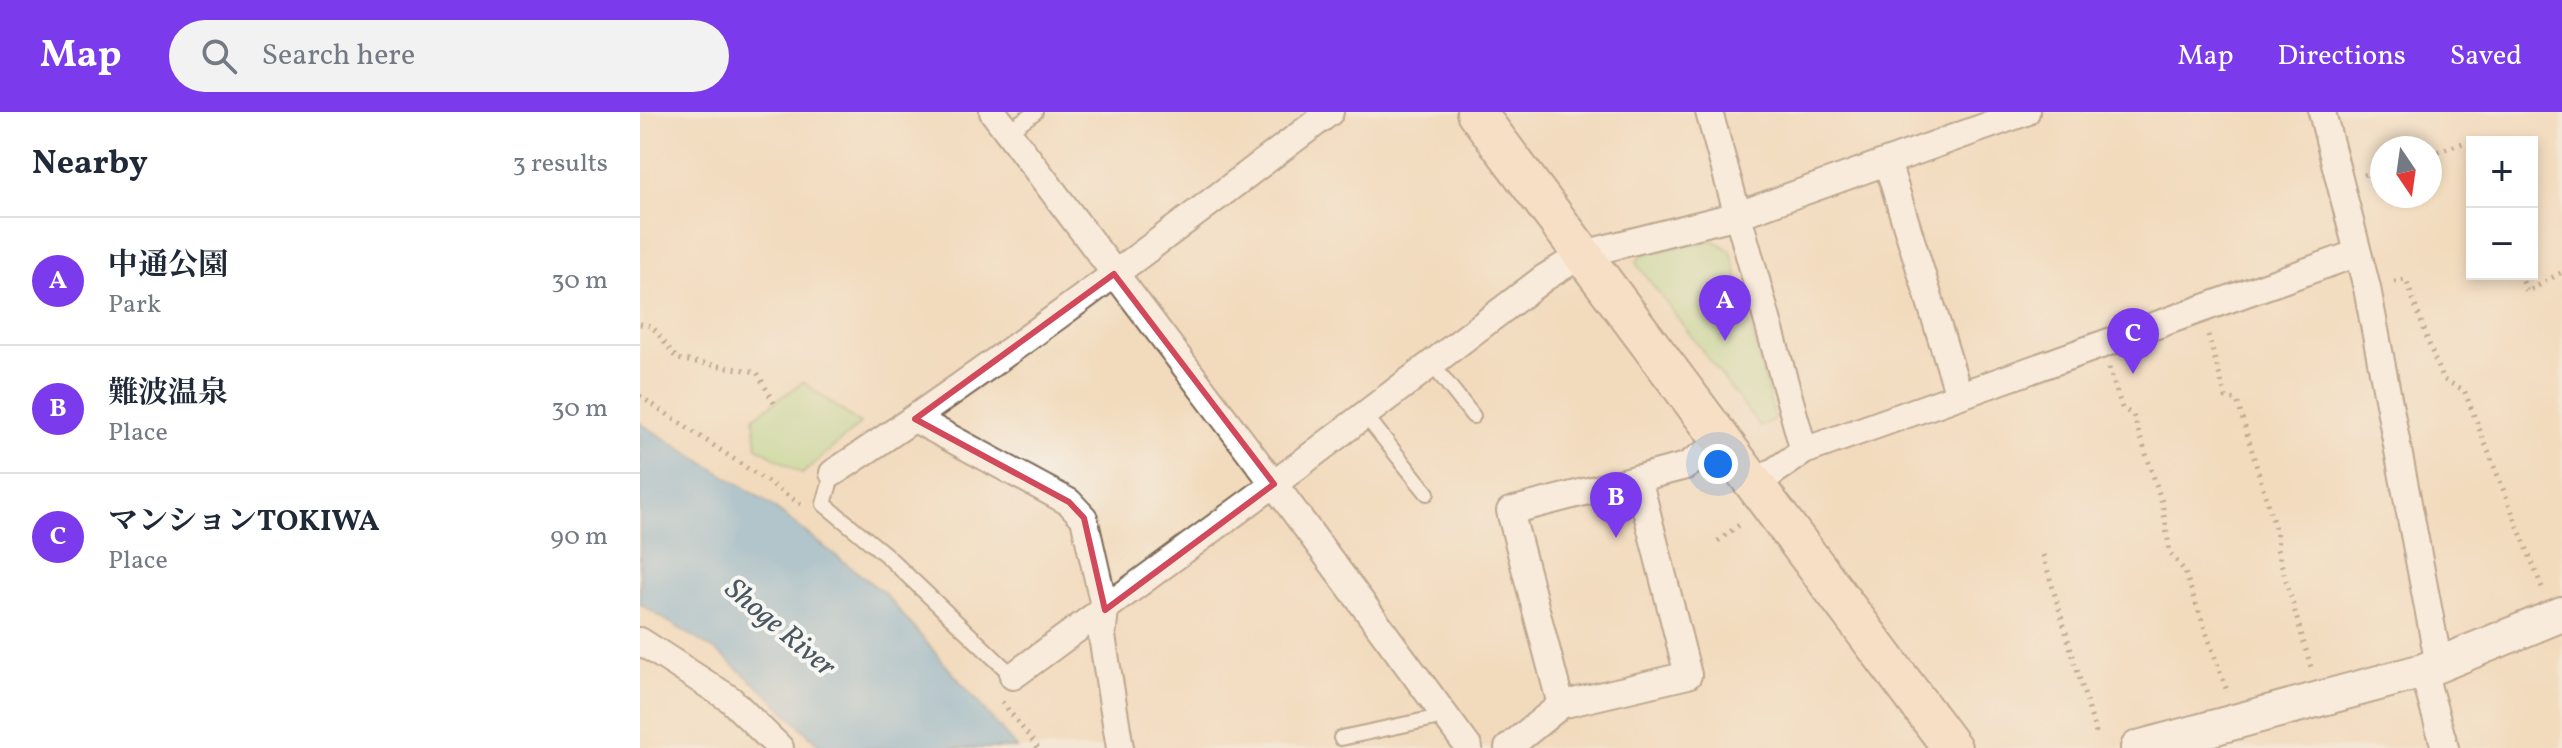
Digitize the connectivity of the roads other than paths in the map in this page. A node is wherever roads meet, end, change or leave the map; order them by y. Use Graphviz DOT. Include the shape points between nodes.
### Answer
graph roads {
  1 [pos="1035,112"];
  2 [pos="1330,112"];
  3 [pos="1476,112"];
  4 [pos="1709,112"];
  5 [pos="2026,112"];
  6 [pos="2322,112"];
  7 [pos="1001,122"];
  8 [pos="1887,162"];
  9 [pos="1738,215"];
  10 [pos="2358,253"];
  11 [pos="1583,254"];
  12 [pos="1114,274"];
  13 [pos="1432,364"];
  14 [pos="1959,395"];
  15 [pos="1365,415"];
  16 [pos="1473,416"];
  17 [pos="915,419"];
  18 [pos="1722,442"];
  19 [pos="1804,451"];
  20 [pos="833,473"];
  21 [pos="1638,478"];
  22 [pos="1274,484"];
  23 [pos="1754,485"];
  24 [pos="1427,493"];
  25 [pos="1105,610"];
  26 [pos="2558,616"];
  27 [pos="640,641"];
  28 [pos="2431,668"];
  29 [pos="1013,676"];
  30 [pos="1561,705"];
  31 [pos="1445,716"];
  32 [pos="1341,738"];
  33 [pos="1121,747"];
  34 [pos="780,748"];
  35 [pos="1469,748"];
  36 [pos="1508,748"];
  37 [pos="1952,748"];
  38 [pos="2138,748"];
  39 [pos="2445,748"];
  1 -- 7 [label="lane"];
  2 -- 12 [label="street"];
  3 -- 11 [label="main road"];
  4 -- 9 [label="street"];
  5 -- 8 [label="street"];
  6 -- 10 [label="street"];
  7 -- 12 [label="street"];
  8 -- 9 [label="street"];
  8 -- 14 [label="street"];
  9 -- 11 [label="street"];
  9 -- 19 [label="street"];
  10 -- 14 [label="street"];
  10 -- 28 [label="street"];
  11 -- 13 [label="street"];
  11 -- 18 [label="main road"];
  12 -- 17 [label="street"];
  12 -- 22 [label="street"];
  13 -- 15 [label="street"];
  13 -- 16 [label="lane"];
  14 -- 19 [label="street"];
  15 -- 22 [label="street"];
  15 -- 24 [label="lane"];
  17 -- 20 [label="street"];
  17 -- 25 [label="street" via="1069,502 1084,518"];
  18 -- 21 [label="street" via="1686,466"];
  18 -- 23 [label="main road"];
  19 -- 23 [label="street"];
  20 -- 29 [label="lane" via="824,504 886,555"];
  21 -- 30 [label="street" via="1510,511"];
  21 -- 30 [label="street" via="1688,675"];
  22 -- 25 [label="street"];
  22 -- 31 [label="street"];
  23 -- 37 [label="main road"];
  25 -- 29 [label="street"];
  25 -- 33 [label="street" via="1102,636"];
  26 -- 28 [label="street"];
  27 -- 34 [label="street" via="730,699"];
  28 -- 38 [label="street"];
  28 -- 39 [label="street"];
  30 -- 36 [label="street"];
  31 -- 32 [label="lane"];
  31 -- 35 [label="street"];
}
